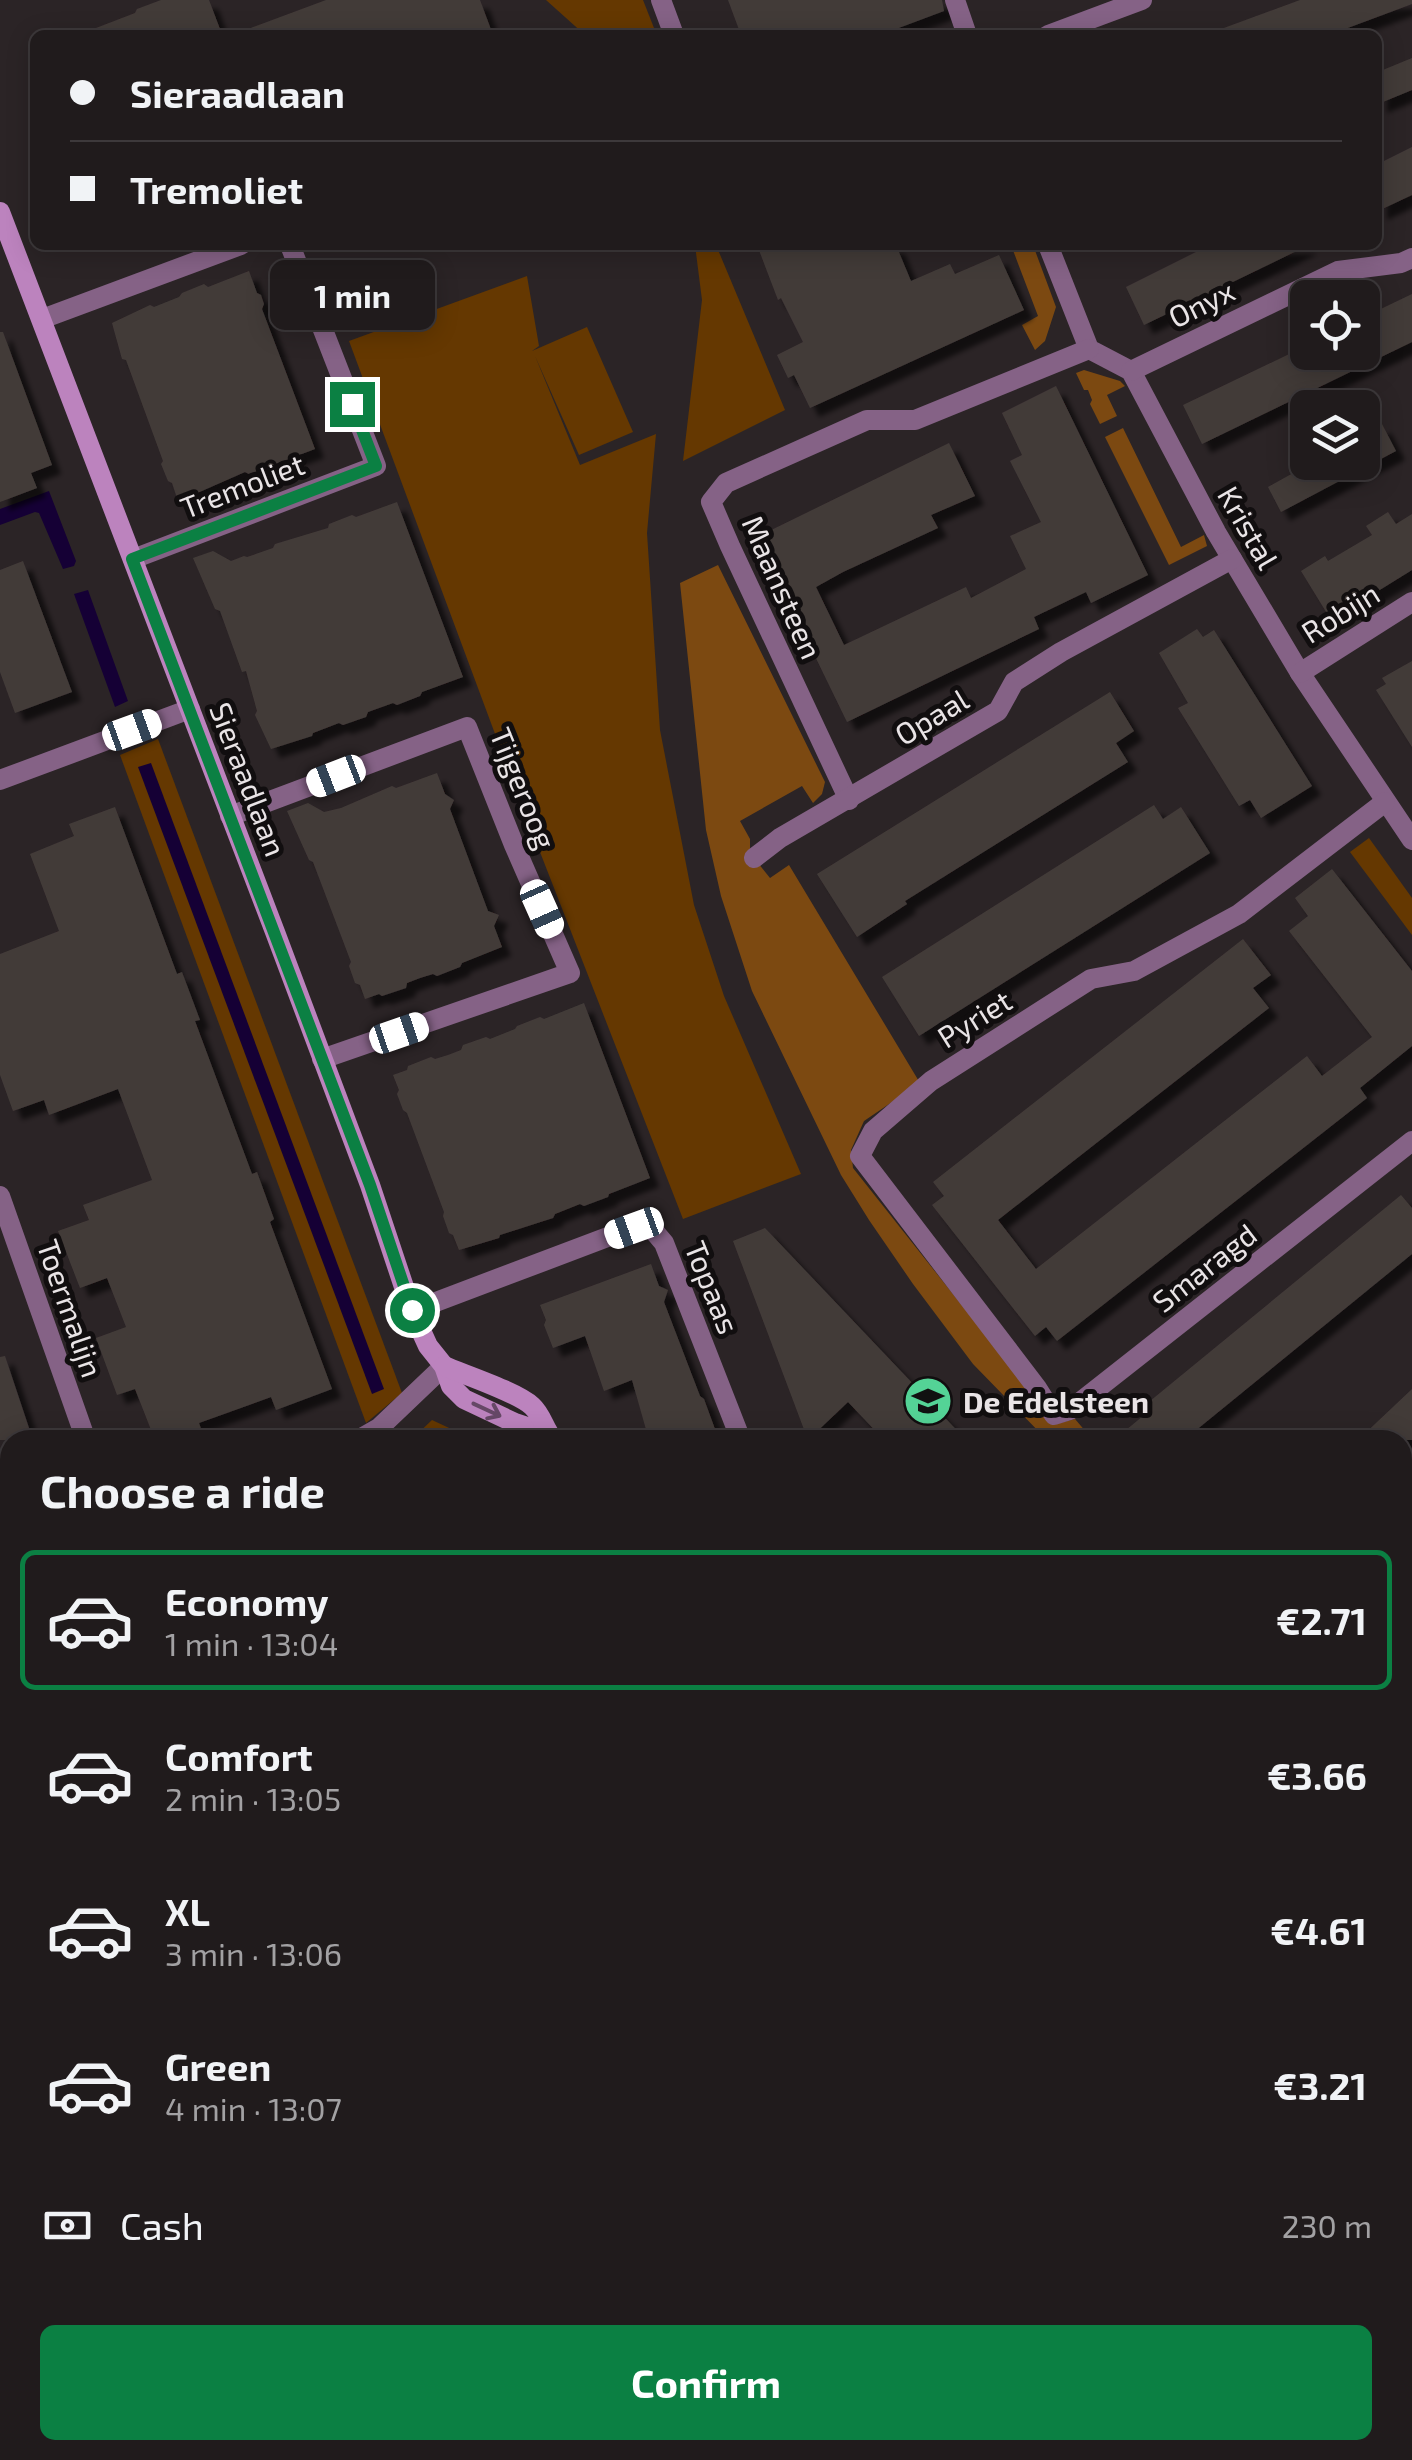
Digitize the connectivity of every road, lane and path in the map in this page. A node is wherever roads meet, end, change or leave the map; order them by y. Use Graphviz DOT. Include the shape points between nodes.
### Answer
graph roads {
  1 [pos="661,0"];
  2 [pos="955,0"];
  3 [pos="1142,0"];
  4 [pos="672,30"];
  5 [pos="965,30"];
  6 [pos="1061,30"];
  7 [pos="0,212"];
  8 [pos="228,250"];
  9 [pos="292,250"];
  10 [pos="1050,250"];
  11 [pos="1412,258"];
  12 [pos="42,319"];
  13 [pos="1089,350"];
  14 [pos="1131,371"];
  15 [pos="132,559"];
  16 [pos="1232,559"];
  17 [pos="1412,602"];
  18 [pos="1300,672"];
  19 [pos="190,709"];
  20 [pos="0,780"];
  21 [pos="849,800"];
  22 [pos="1385,802"];
  23 [pos="230,816"];
  24 [pos="1412,840"];
  25 [pos="754,858"];
  26 [pos="322,1059"];
  27 [pos="1412,1141"];
  28 [pos="0,1196"];
  29 [pos="412,1310"];
  30 [pos="444,1366"];
  31 [pos="1038,1388"];
  32 [pos="82,1430"];
  33 [pos="376,1430"];
  34 [pos="533,1430"];
  35 [pos="737,1430"];
  1 -- 4 [label="street"];
  2 -- 5 [label="street"];
  3 -- 6 [label="street"];
  7 -- 12 [label="street, Sieraadlaan"];
  8 -- 12 [label="street"];
  9 -- 15 [label="street, Tremoliet" via="376,466"];
  10 -- 13 [label="street"];
  11 -- 14 [label="street, Onyx" via="1338,270"];
  12 -- 15 [label="street, Sieraadlaan"];
  13 -- 14 [label="street"];
  13 -- 21 [label="street, Maansteen" via="915,420 867,420 726,483 712,502"];
  14 -- 16 [label="street, Kristal"];
  15 -- 19 [label="street, Sieraadlaan"];
  16 -- 18 [label="street, Kristal"];
  16 -- 21 [label="street, Opaal" via="1045,662 1014,682 998,711"];
  17 -- 18 [label="street, Robijn"];
  18 -- 22 [label="street, Kristal"];
  19 -- 20 [label="street"];
  19 -- 23 [label="street, Sieraadlaan"];
  21 -- 25 [label="street, Opaal"];
  22 -- 24 [label="street, Kristal"];
  22 -- 31 [label="street, Pyriet" via="1239,914 1134,971 1092,980 931,1082 873,1131 860,1156"];
  23 -- 26 [label="street, Sieraadlaan"];
  23 -- 26 [label="street, Tijgeroog" via="467,727 570,973"];
  26 -- 29 [label="street, Sieraadlaan"];
  27 -- 31 [label="street, Smaragd" via="1070,1410 1054,1415"];
  28 -- 32 [label="street, Toermalijn"];
  29 -- 30 [label="street, Sieraadlaan"];
  29 -- 35 [label="street, Topaas" via="634,1228 653,1230 664,1243"];
  30 -- 33 [label="street"];
  30 -- 34 [label="street, Sieraadlaan" via="464,1399"];
}
